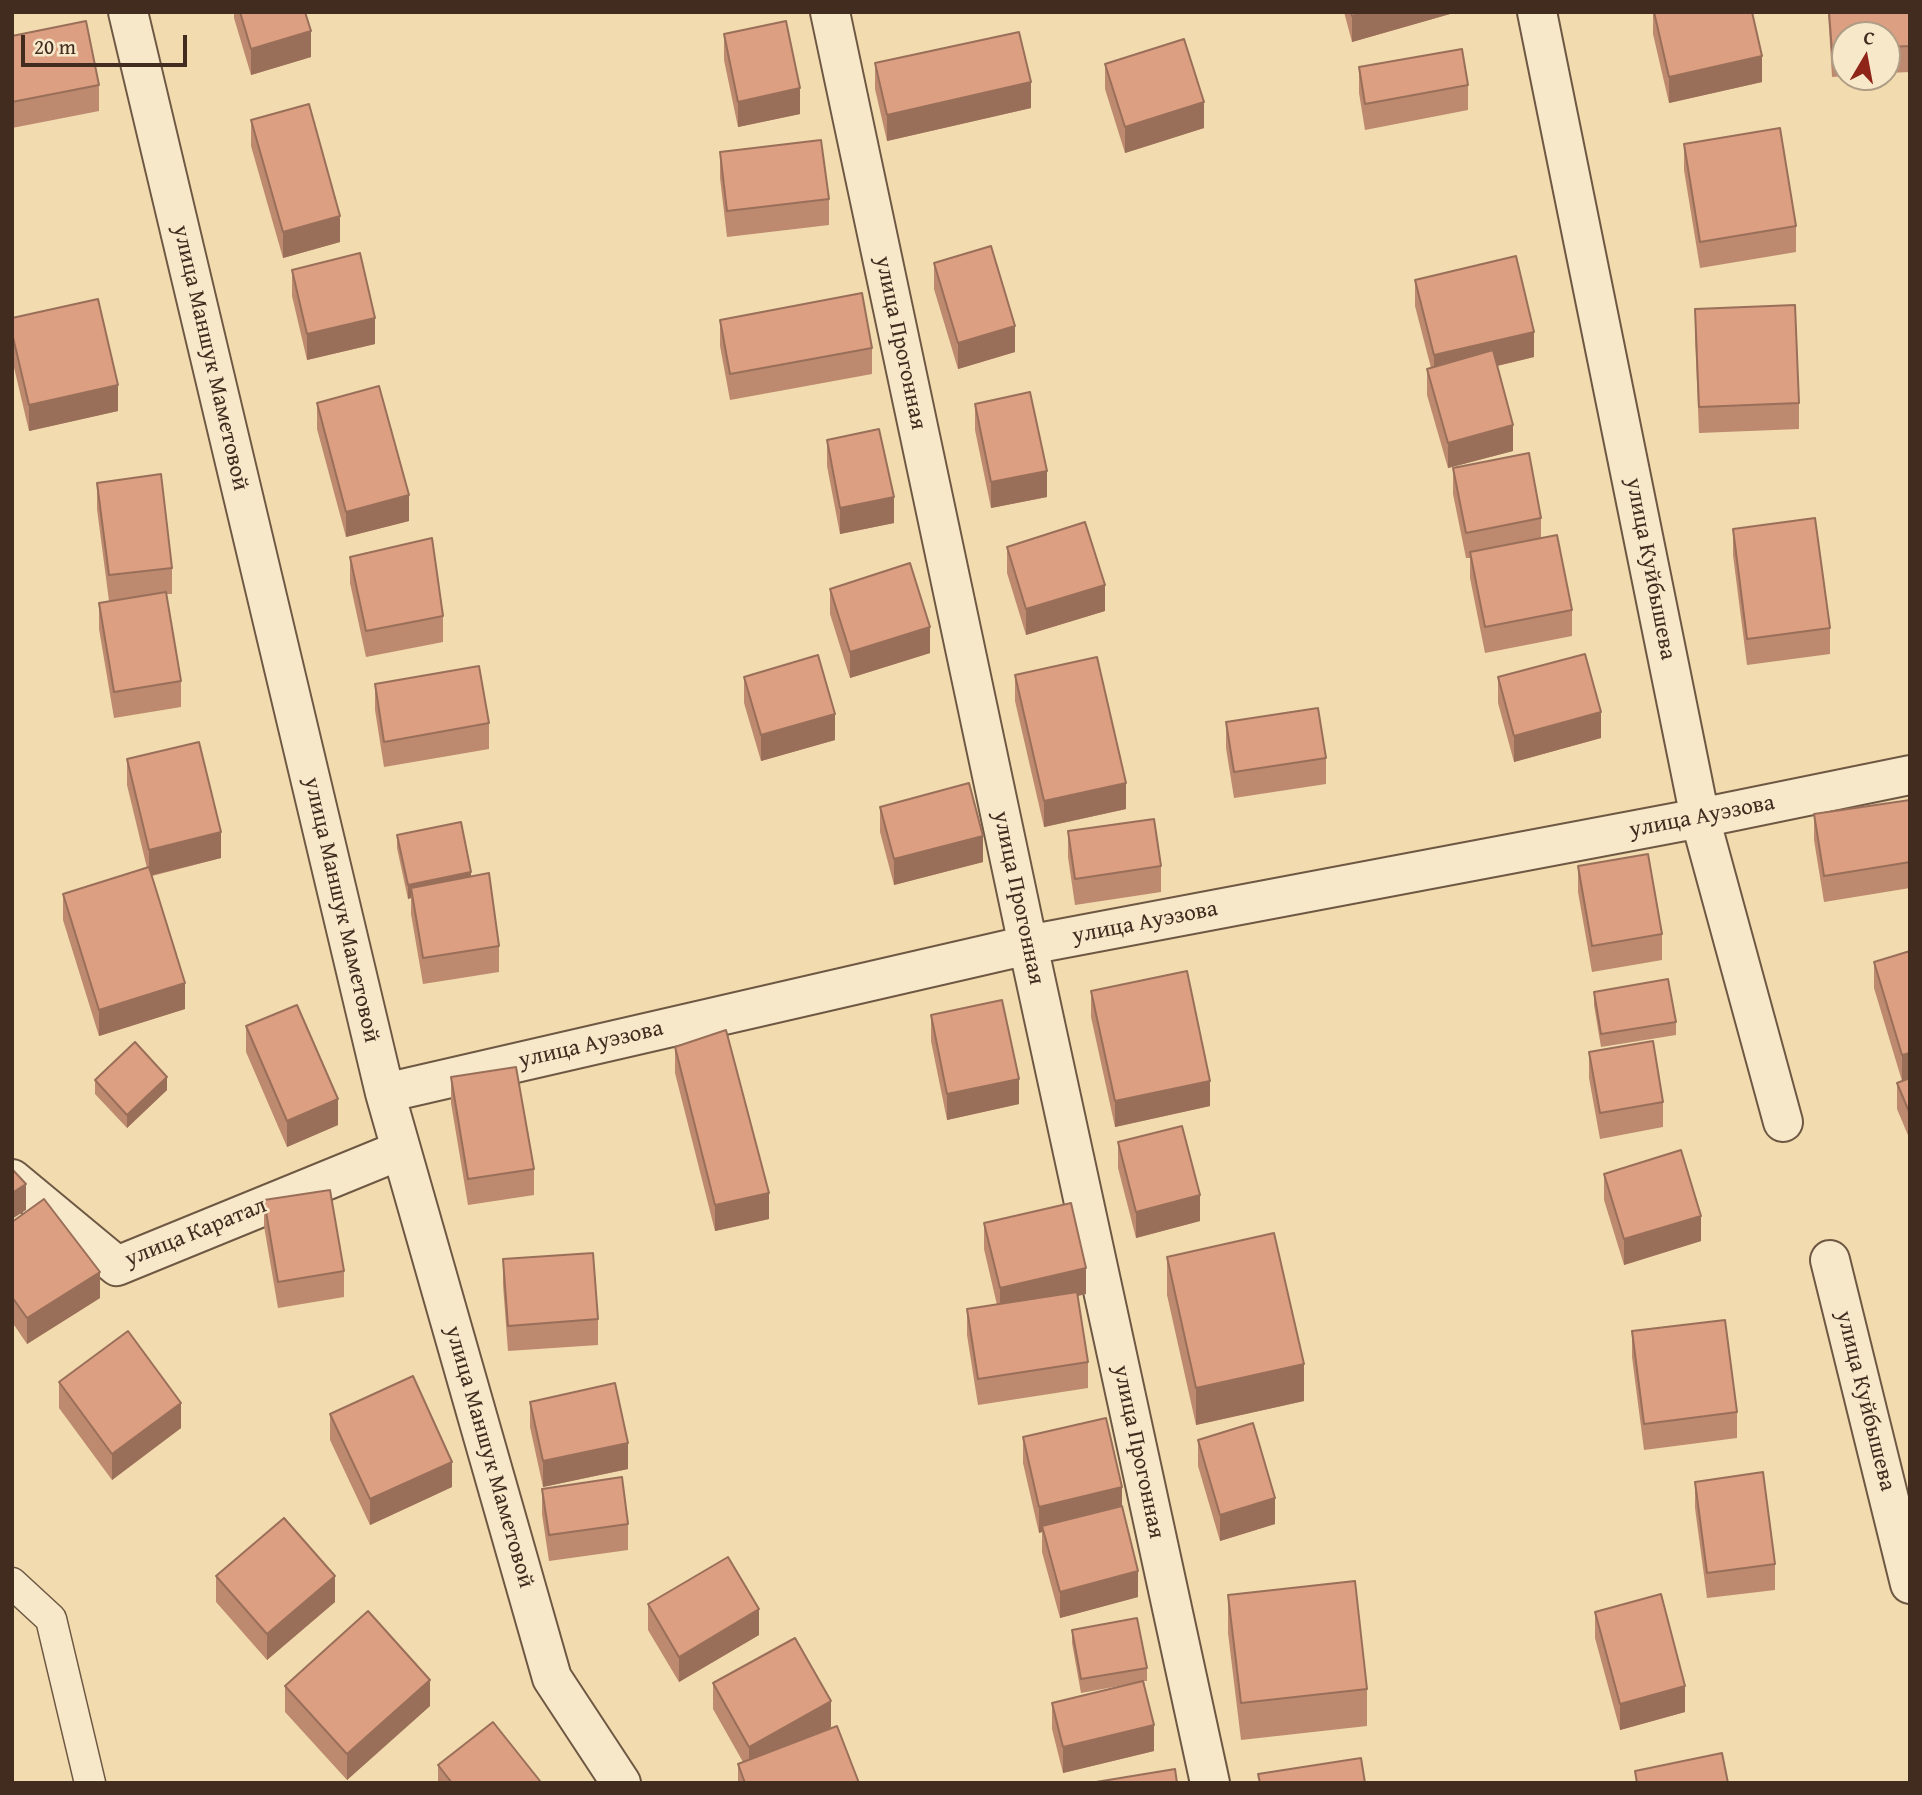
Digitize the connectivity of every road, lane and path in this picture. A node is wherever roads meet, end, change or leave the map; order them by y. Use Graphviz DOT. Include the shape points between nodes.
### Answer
graph roads {
  1 [pos="128,12"];
  2 [pos="830,12"];
  3 [pos="1537,12"];
  4 [pos="1910,775"];
  5 [pos="1700,818"];
  6 [pos="1028,944"];
  7 [pos="385,1093"];
  8 [pos="1783,1122"];
  9 [pos="401,1150"];
  10 [pos="12,1179"];
  11 [pos="1830,1260"];
  12 [pos="12,1583"];
  13 [pos="1910,1584"];
  14 [pos="90,1783"];
  15 [pos="621,1783"];
  16 [pos="1210,1783"];
  1 -- 7 [label="street, улица Маншук Маметовой"];
  2 -- 6 [label="street, улица Прогонная"];
  3 -- 5 [label="street, улица Куйбышева"];
  4 -- 5 [label="street, улица Ауэзова"];
  5 -- 6 [label="street, улица Ауэзова"];
  5 -- 8 [label="street, улица Куйбышева"];
  6 -- 7 [label="street, улица Ауэзова"];
  6 -- 16 [label="street, улица Прогонная"];
  7 -- 9 [label="street, улица Маншук Маметовой"];
  9 -- 10 [label="street, улица Каратал" via="117,1266"];
  9 -- 15 [label="street, улица Маншук Маметовой" via="552,1678"];
  11 -- 13 [label="street, улица Куйбышева"];
  12 -- 14 [label="lane" via="51,1619"];
}
